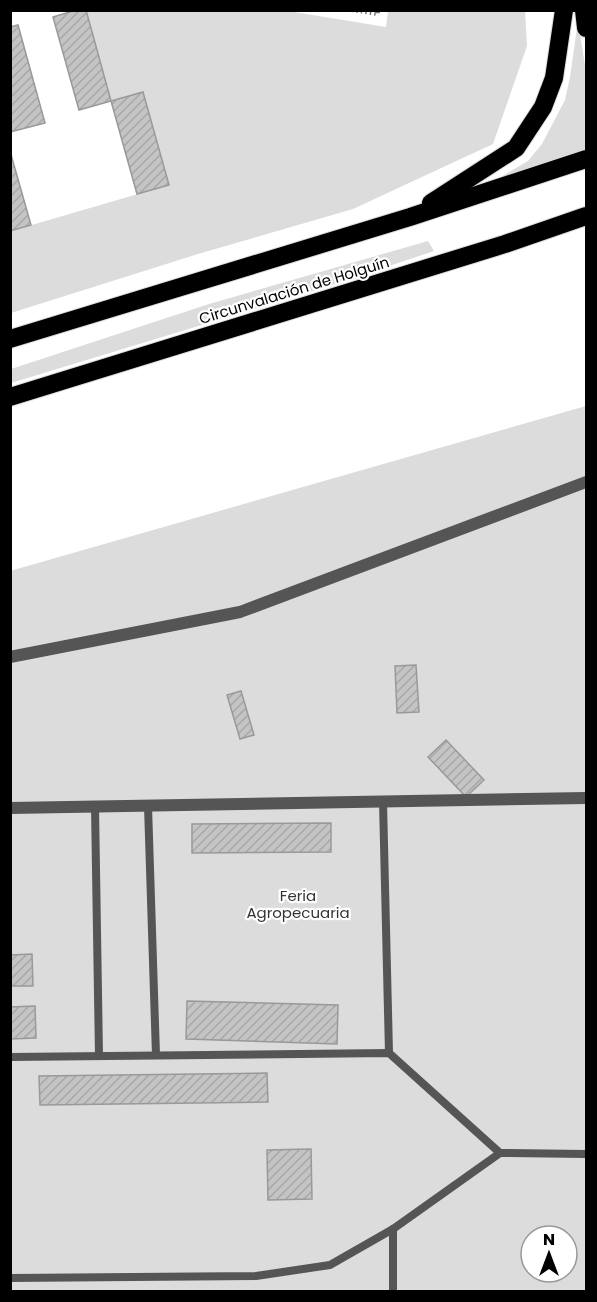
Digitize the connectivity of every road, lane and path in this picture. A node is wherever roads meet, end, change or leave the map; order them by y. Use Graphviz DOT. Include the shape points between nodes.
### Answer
graph roads {
  1 [pos="352,10"];
  2 [pos="378,10"];
  3 [pos="564,10"];
  4 [pos="584,10"];
  5 [pos="586,28"];
  6 [pos="586,159"];
  7 [pos="586,216"];
  8 [pos="410,217"];
  9 [pos="10,339"];
  10 [pos="10,397"];
  11 [pos="586,482"];
  12 [pos="10,657"];
  13 [pos="586,798"];
  14 [pos="382,802"];
  15 [pos="148,806"];
  16 [pos="95,807"];
  17 [pos="10,808"];
  18 [pos="389,1053"];
  19 [pos="156,1055"];
  20 [pos="99,1056"];
  21 [pos="10,1057"];
  22 [pos="500,1153"];
  23 [pos="586,1154"];
  24 [pos="393,1229"];
  25 [pos="10,1278"];
  26 [pos="393,1292"];
  1 -- 2 [label="path" via="378,14"];
  3 -- 8 [label="highway" via="554,78 543,107 516,148"];
  4 -- 5 [label="highway"];
  6 -- 8 [label="highway"];
  7 -- 10 [label="highway, Circunvalación de Holguín"];
  8 -- 9 [label="highway"];
  11 -- 12 [label="street" via="240,612"];
  13 -- 14 [label="street"];
  14 -- 15 [label="street"];
  14 -- 18 [label="lane"];
  15 -- 16 [label="street"];
  15 -- 19 [label="lane"];
  16 -- 17 [label="street"];
  16 -- 20 [label="lane"];
  18 -- 19 [label="lane"];
  18 -- 22 [label="lane"];
  19 -- 20 [label="lane"];
  20 -- 21 [label="lane"];
  22 -- 23 [label="lane"];
  22 -- 24 [label="lane"];
  24 -- 25 [label="lane" via="330,1265 256,1276"];
  24 -- 26 [label="lane"];
}
